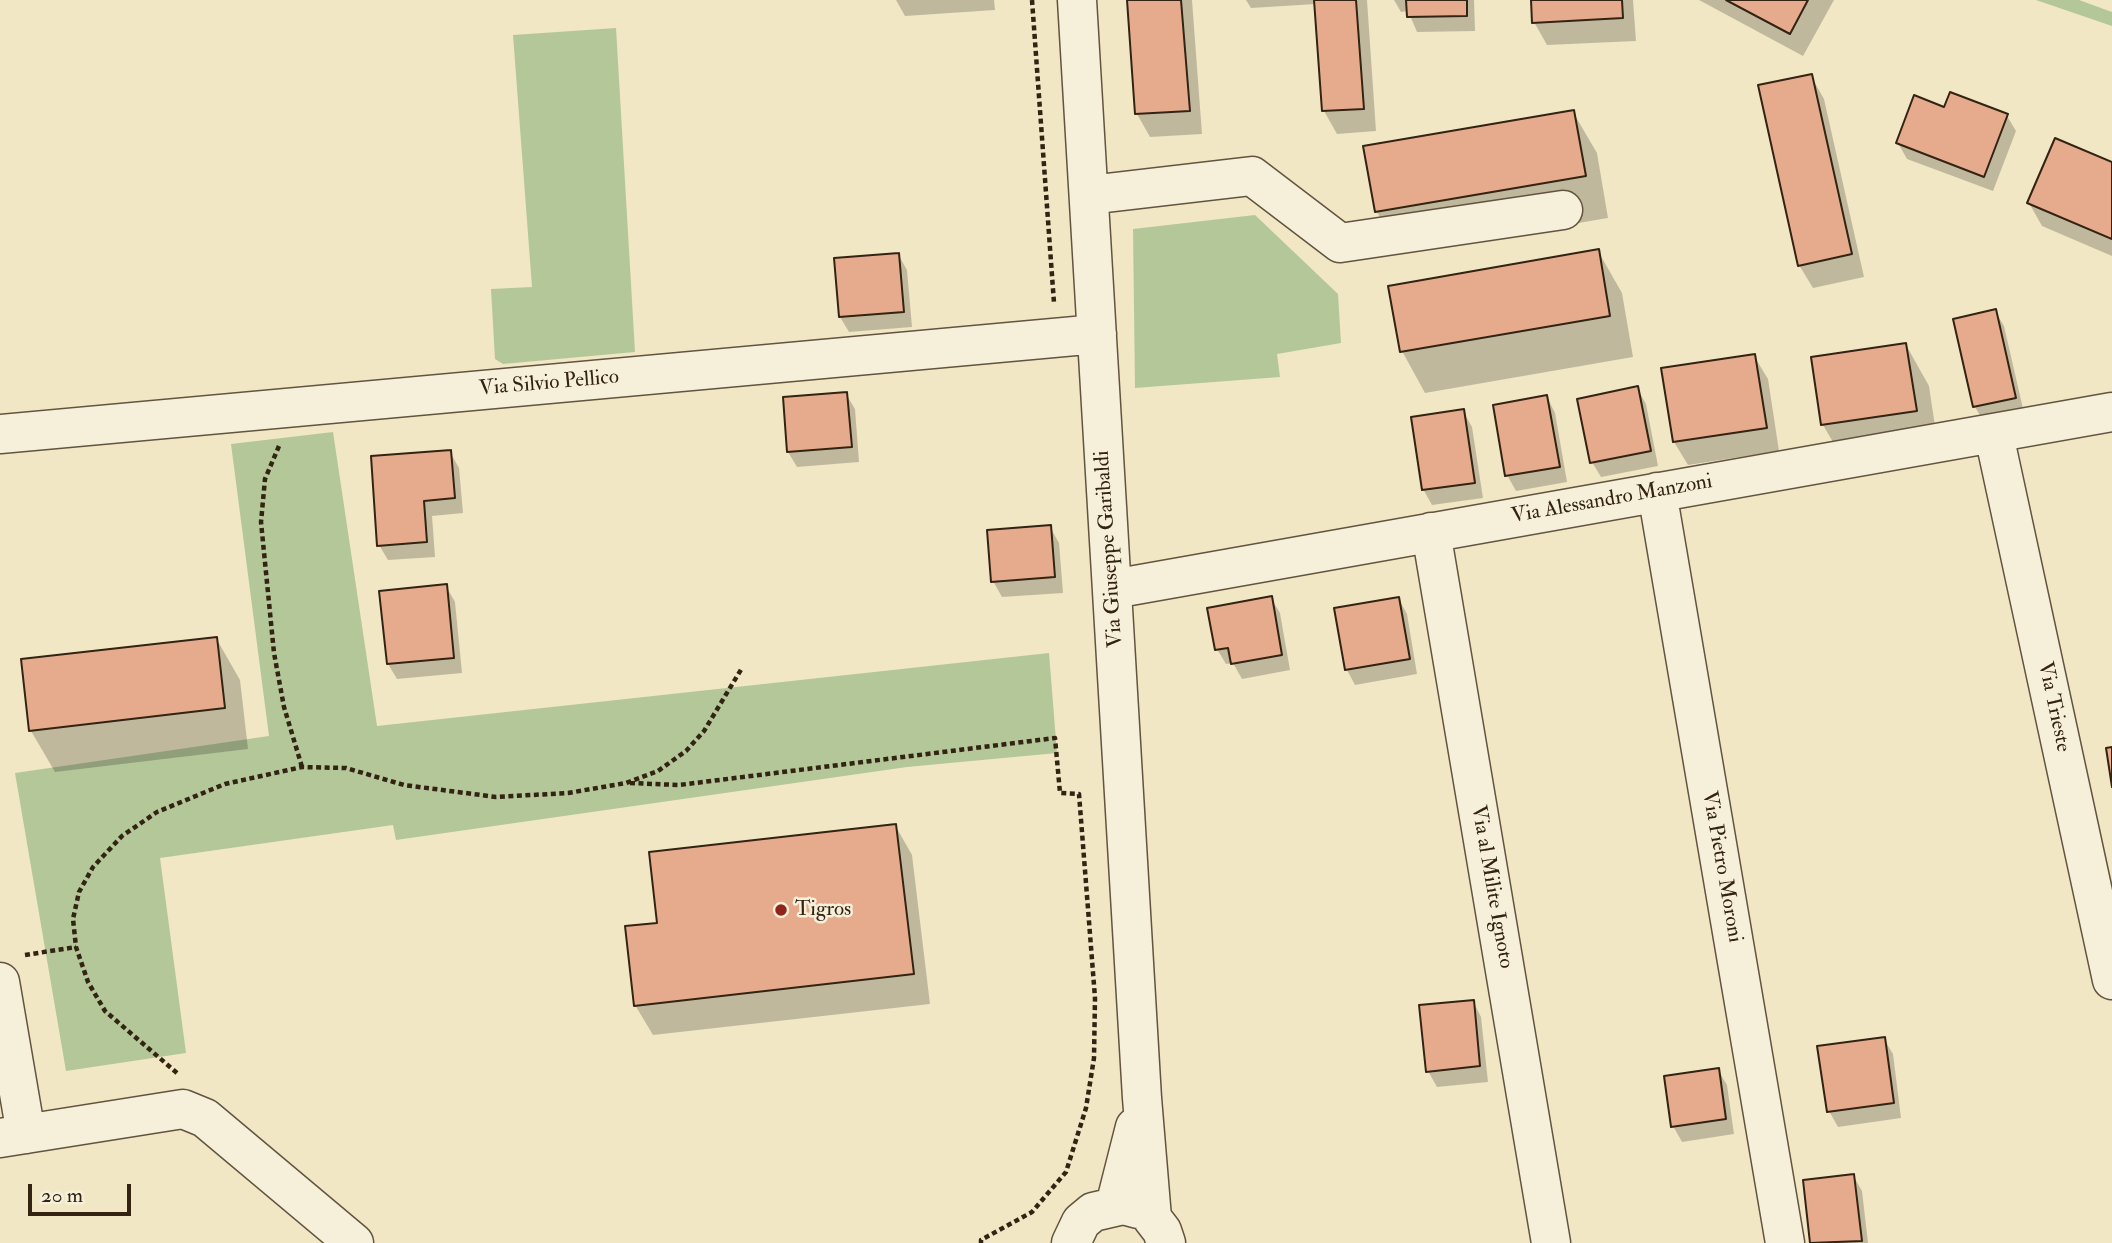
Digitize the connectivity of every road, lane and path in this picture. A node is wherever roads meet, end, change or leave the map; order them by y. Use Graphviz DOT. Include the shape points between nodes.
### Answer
graph roads {
  1 [pos="1032,0"];
  2 [pos="1077,0"];
  3 [pos="1088,195"];
  4 [pos="1563,210"];
  5 [pos="1097,334"];
  6 [pos="1056,338"];
  7 [pos="298,407"];
  8 [pos="2112,412"];
  9 [pos="0,434"];
  10 [pos="1994,435"];
  11 [pos="1657,492"];
  12 [pos="1431,532"];
  13 [pos="1113,589"];
  14 [pos="742,668"];
  15 [pos="302,767"];
  16 [pos="626,783"];
  17 [pos="76,947"];
  18 [pos="6,970"];
  19 [pos="2112,980"];
  20 [pos="1142,1098"];
  21 [pos="183,1109"];
  22 [pos="13,1136"];
  23 [pos="1115,1206"];
  24 [pos="1159,1230"];
  25 [pos="354,1243"];
  26 [pos="981,1243"];
  27 [pos="1071,1243"];
  28 [pos="1551,1243"];
  29 [pos="1785,1243"];
  1 -- 6 [label="path"];
  2 -- 3 [label="street, Via Giuseppe Garibaldi"];
  3 -- 4 [label="street" via="1252,176 1340,243"];
  3 -- 5 [label="street, Via Giuseppe Garibaldi"];
  5 -- 6 [label="street, Via Silvio Pellico"];
  5 -- 13 [label="street, Via Giuseppe Garibaldi"];
  6 -- 7 [label="street, Via Silvio Pellico"];
  7 -- 9 [label="street, Via Silvio Pellico"];
  7 -- 15 [label="path" via="265,479 261,522 274,653"];
  8 -- 10 [label="street, Via Alessandro Manzoni"];
  10 -- 11 [label="street, Via Alessandro Manzoni"];
  10 -- 19 [label="street, Via Trieste"];
  11 -- 12 [label="street, Via Alessandro Manzoni"];
  11 -- 29 [label="street, Via Pietro Moroni"];
  12 -- 13 [label="street, Via Alessandro Manzoni"];
  12 -- 28 [label="street, Via al Milite Ignoto"];
  13 -- 20 [label="street, Via Giuseppe Garibaldi"];
  14 -- 16 [label="path" via="704,731 686,751 658,771"];
  15 -- 16 [label="path" via="346,768 404,785 496,797 568,793"];
  15 -- 17 [label="path" via="225,784 157,812 122,836 93,867 79,892 73,919"];
  16 -- 26 [label="path" via="678,785 1055,738 1060,793 1079,794 1095,998 1094,1058 1086,1108 1066,1172 1032,1212"];
  17 -- 18 [label="path"];
  17 -- 21 [label="path" via="88,982 105,1011 172,1066 184,1083"];
  18 -- 22 [label="street"];
  20 -- 23 [label="street, Via Giuseppe Garibaldi"];
  20 -- 24 [label="street, Via Giuseppe Garibaldi"];
  21 -- 22 [label="street"];
  21 -- 25 [label="street" via="205,1118"];
  23 -- 24 [label="street" via="1138,1209"];
  23 -- 27 [label="street" via="1093,1212 1081,1222"];
}
